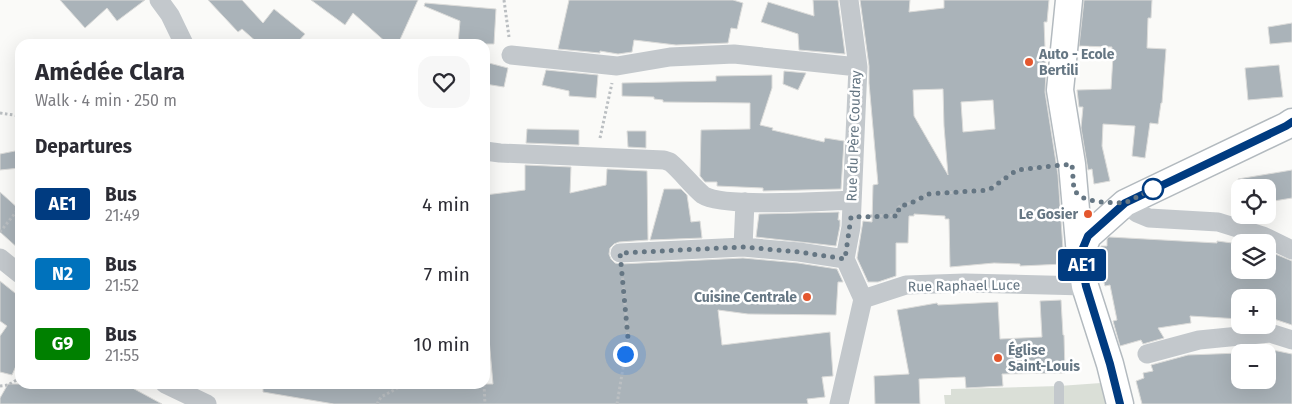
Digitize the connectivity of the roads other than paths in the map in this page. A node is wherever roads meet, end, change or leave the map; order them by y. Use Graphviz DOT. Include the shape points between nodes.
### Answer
graph roads {
  1 [pos="849,0"];
  2 [pos="1069,0"];
  3 [pos="167,5"];
  4 [pos="182,39"];
  5 [pos="511,54"];
  6 [pos="858,67"];
  7 [pos="1292,122"];
  8 [pos="490,152"];
  9 [pos="1074,191"];
  10 [pos="746,202"];
  11 [pos="1125,203"];
  12 [pos="852,208"];
  13 [pos="743,247"];
  14 [pos="1292,250"];
  15 [pos="620,253"];
  16 [pos="1080,255"];
  17 [pos="0,258"];
  18 [pos="845,259"];
  19 [pos="15,270"];
  20 [pos="1086,286"];
  21 [pos="863,299"];
  22 [pos="1292,340"];
  23 [pos="1147,354"];
  24 [pos="1059,386"];
  25 [pos="176,389"];
  26 [pos="208,404"];
  27 [pos="839,404"];
  28 [pos="1059,404"];
  29 [pos="1120,404"];
  1 -- 6 [label="street, Rue du Père Coudray"];
  2 -- 9 [label="main road" via="1060,90"];
  3 -- 4 [label="street"];
  5 -- 6 [label="street" via="616,66 670,57 734,54"];
  6 -- 12 [label="street, Rue du Père Coudray"];
  7 -- 11 [label="main road"];
  8 -- 10 [label="street" via="664,160 676,167 702,194 710,198"];
  9 -- 11 [label="main road" via="1085,199"];
  9 -- 16 [label="main road"];
  10 -- 12 [label="street"];
  10 -- 13 [label="street"];
  11 -- 14 [label="street" via="1149,218 1218,222 1263,236"];
  11 -- 16 [label="main road" via="1088,236"];
  12 -- 18 [label="street, Rue du Père Coudray"];
  13 -- 15 [label="street"];
  13 -- 18 [label="street"];
  16 -- 20 [label="main road"];
  17 -- 19 [label="street"];
  18 -- 21 [label="street"];
  20 -- 21 [label="street, Rue Raphael Luce" via="906,285"];
  20 -- 29 [label="main road"];
  21 -- 27 [label="street"];
  22 -- 23 [label="street" via="1270,333 1199,340"];
  24 -- 28 [label="lane"];
  25 -- 26 [label="street"];
}
